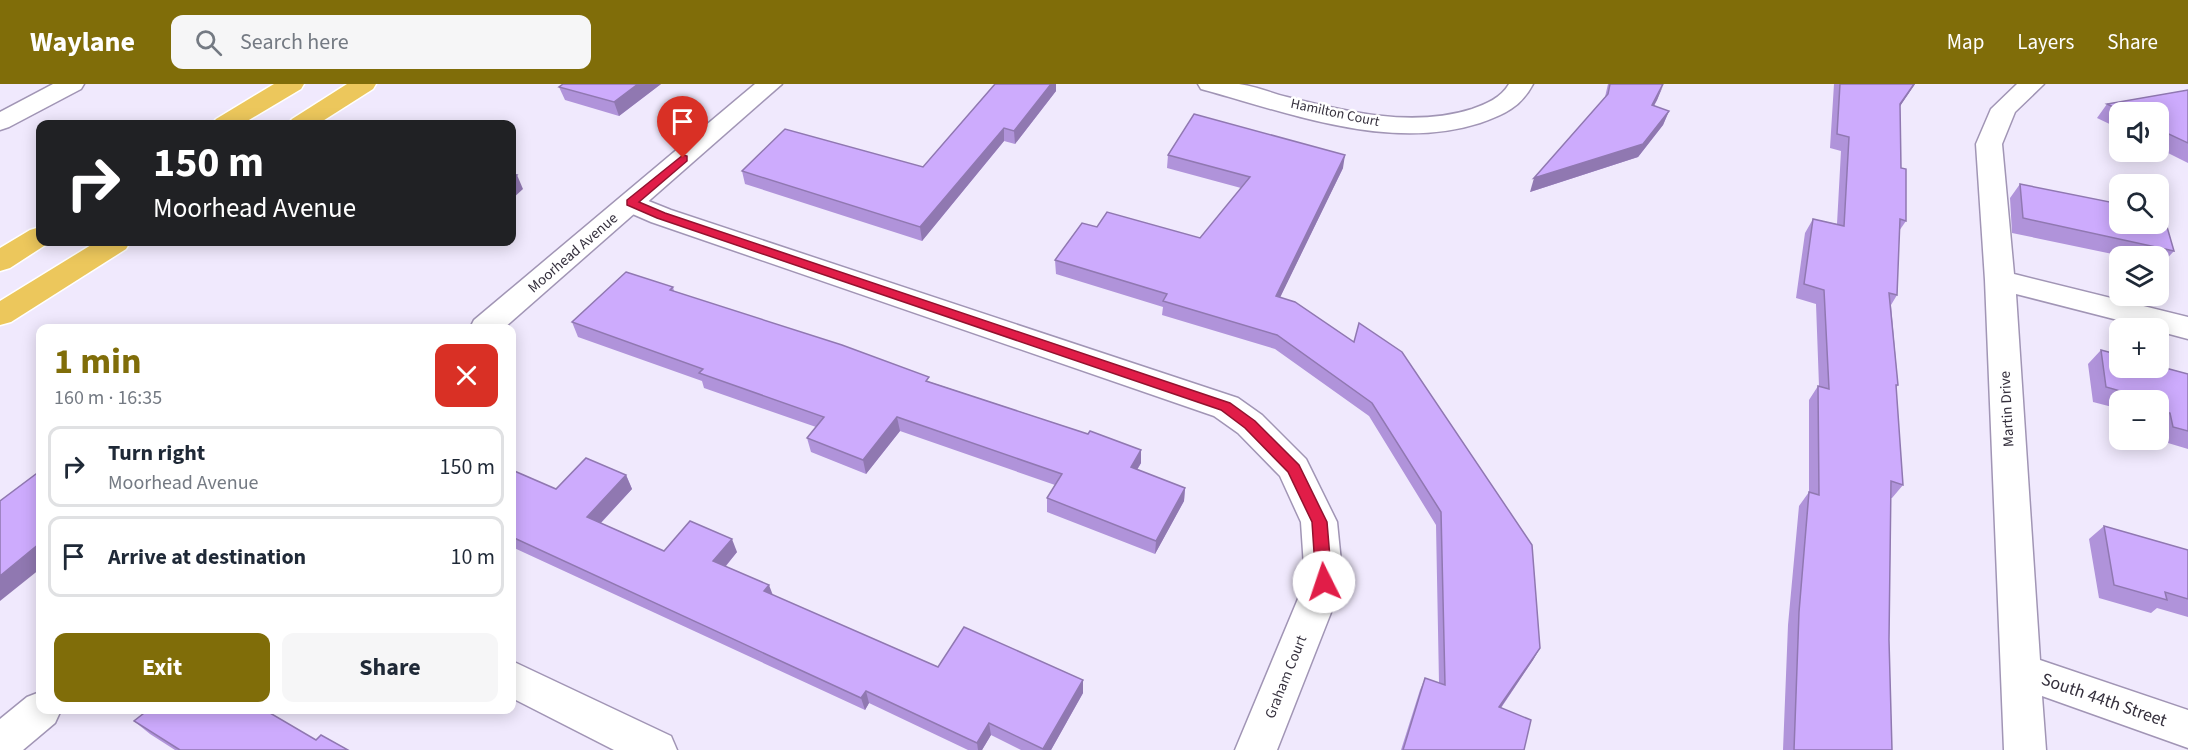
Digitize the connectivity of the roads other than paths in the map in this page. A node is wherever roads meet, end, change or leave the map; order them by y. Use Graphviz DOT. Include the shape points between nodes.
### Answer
graph roads {
  1 [pos="72,84"];
  2 [pos="292,84"];
  3 [pos="364,84"];
  4 [pos="770,84"];
  5 [pos="1210,84"];
  6 [pos="1521,84"];
  7 [pos="2032,84"];
  8 [pos="232,120"];
  9 [pos="307,120"];
  10 [pos="0,122"];
  11 [pos="631,203"];
  12 [pos="36,238"];
  13 [pos="110,246"];
  14 [pos="0,261"];
  15 [pos="2000,280"];
  16 [pos="0,315"];
  17 [pos="490,324"];
  18 [pos="2188,328"];
  19 [pos="2021,671"];
  20 [pos="516,681"];
  21 [pos="36,714"];
  22 [pos="2188,729"];
  23 [pos="0,744"];
  24 [pos="656,750"];
  25 [pos="1256,750"];
  26 [pos="2025,750"];
  1 -- 10 [label="street"];
  2 -- 8 [label="highway"];
  3 -- 9 [label="highway"];
  4 -- 11 [label="street, Moorhead Avenue"];
  5 -- 6 [label="street, Hamilton Court" via="1368,123 1425,127 1472,119 1508,102"];
  7 -- 15 [label="street, Martin Drive" via="2004,109 1989,144"];
  11 -- 17 [label="street, Moorhead Avenue"];
  11 -- 25 [label="street, Graham Court" via="1226,407 1250,424 1294,468 1319,522 1324,582"];
  12 -- 14 [label="highway"];
  13 -- 16 [label="highway"];
  15 -- 18 [label="street"];
  15 -- 19 [label="street, Martin Drive"];
  19 -- 22 [label="street, South 44th Street"];
  19 -- 26 [label="street, Martin Drive"];
  20 -- 24 [label="street"];
  21 -- 23 [label="street"];
}
